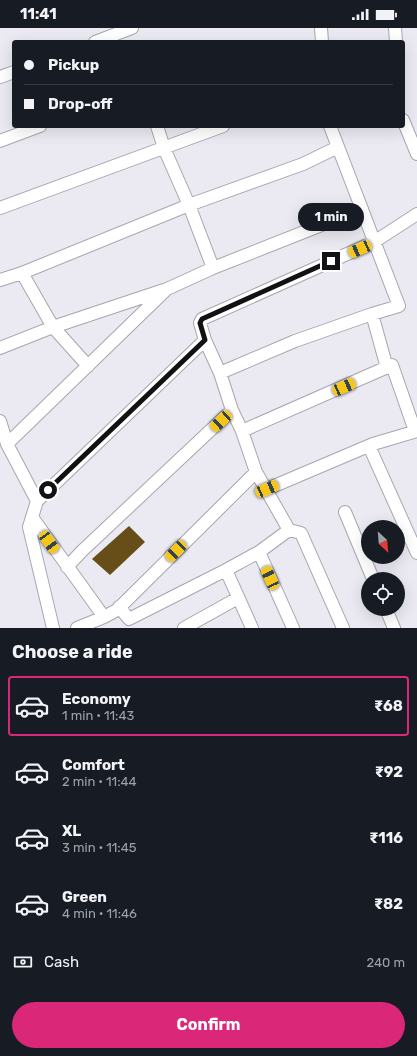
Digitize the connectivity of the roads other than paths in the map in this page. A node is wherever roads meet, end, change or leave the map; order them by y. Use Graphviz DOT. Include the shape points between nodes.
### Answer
graph roads {
  1 [pos="132,28"];
  2 [pos="321,28"];
  3 [pos="395,28"];
  4 [pos="120,34"];
  5 [pos="101,40"];
  6 [pos="322,40"];
  7 [pos="396,40"];
  8 [pos="12,73"];
  9 [pos="0,77"];
  10 [pos="405,125"];
  11 [pos="35,128"];
  12 [pos="158,128"];
  13 [pos="218,128"];
  14 [pos="331,128"];
  15 [pos="0,141"];
  16 [pos="164,148"];
  17 [pos="338,148"];
  18 [pos="417,154"];
  19 [pos="189,205"];
  20 [pos="0,208"];
  21 [pos="362,209"];
  22 [pos="417,214"];
  23 [pos="374,242"];
  24 [pos="213,268"];
  25 [pos="22,273"];
  26 [pos="0,280"];
  27 [pos="167,290"];
  28 [pos="372,314"];
  29 [pos="53,327"];
  30 [pos="205,340"];
  31 [pos="0,348"];
  32 [pos="88,366"];
  33 [pos="387,368"];
  34 [pos="220,373"];
  35 [pos="232,410"];
  36 [pos="0,421"];
  37 [pos="242,431"];
  38 [pos="416,431"];
  39 [pos="7,444"];
  40 [pos="369,446"];
  41 [pos="256,472"];
  42 [pos="267,489"];
  43 [pos="37,501"];
  44 [pos="345,512"];
  45 [pos="32,517"];
  46 [pos="289,530"];
  47 [pos="258,552"];
  48 [pos="417,553"];
  49 [pos="67,567"];
  50 [pos="226,570"];
  51 [pos="370,572"];
  52 [pos="238,598"];
  53 [pos="119,607"];
  54 [pos="389,616"];
  55 [pos="104,617"];
  56 [pos="53,628"];
  57 [pos="77,628"];
  58 [pos="184,628"];
  59 [pos="251,628"];
  60 [pos="293,628"];
  61 [pos="343,628"];
  62 [pos="394,628"];
  1 -- 4 [label="street"];
  2 -- 6 [label="street"];
  3 -- 7 [label="street"];
  4 -- 5 [label="street"];
  8 -- 9 [label="street"];
  10 -- 18 [label="street"];
  11 -- 15 [label="street"];
  12 -- 16 [label="street"];
  13 -- 16 [label="street"];
  14 -- 17 [label="street"];
  16 -- 19 [label="street"];
  16 -- 20 [label="street"];
  17 -- 19 [label="street" via="303,164"];
  17 -- 21 [label="street"];
  19 -- 24 [label="street"];
  19 -- 25 [label="street"];
  21 -- 23 [label="street"];
  21 -- 24 [label="street"];
  22 -- 23 [label="street"];
  23 -- 28 [label="street" via="399,306"];
  23 -- 30 [label="street" via="202,319 200,323"];
  24 -- 27 [label="street"];
  25 -- 26 [label="street"];
  25 -- 29 [label="street"];
  27 -- 29 [label="street"];
  27 -- 32 [label="street"];
  28 -- 33 [label="street"];
  28 -- 34 [label="street" via="295,341"];
  29 -- 31 [label="street"];
  29 -- 32 [label="street"];
  30 -- 34 [label="street"];
  30 -- 43 [label="street"];
  32 -- 39 [label="street"];
  33 -- 37 [label="street"];
  33 -- 38 [label="street" via="392,366"];
  34 -- 35 [label="street"];
  35 -- 37 [label="street"];
  35 -- 49 [label="street"];
  36 -- 39 [label="street"];
  37 -- 41 [label="street"];
  38 -- 40 [label="street"];
  39 -- 43 [label="street"];
  40 -- 42 [label="street"];
  40 -- 48 [label="street"];
  41 -- 42 [label="street"];
  41 -- 53 [label="street"];
  42 -- 46 [label="street"];
  43 -- 45 [label="street"];
  44 -- 51 [label="street"];
  45 -- 49 [label="street"];
  45 -- 56 [label="street" via="29,527"];
  46 -- 47 [label="street"];
  46 -- 61 [label="street" via="301,533"];
  47 -- 50 [label="street"];
  47 -- 60 [label="street"];
  49 -- 55 [label="street"];
  50 -- 52 [label="street"];
  50 -- 53 [label="street" via="129,619"];
  52 -- 58 [label="street"];
  52 -- 59 [label="street"];
  53 -- 55 [label="street"];
  54 -- 62 [label="street"];
  55 -- 57 [label="street"];
}
